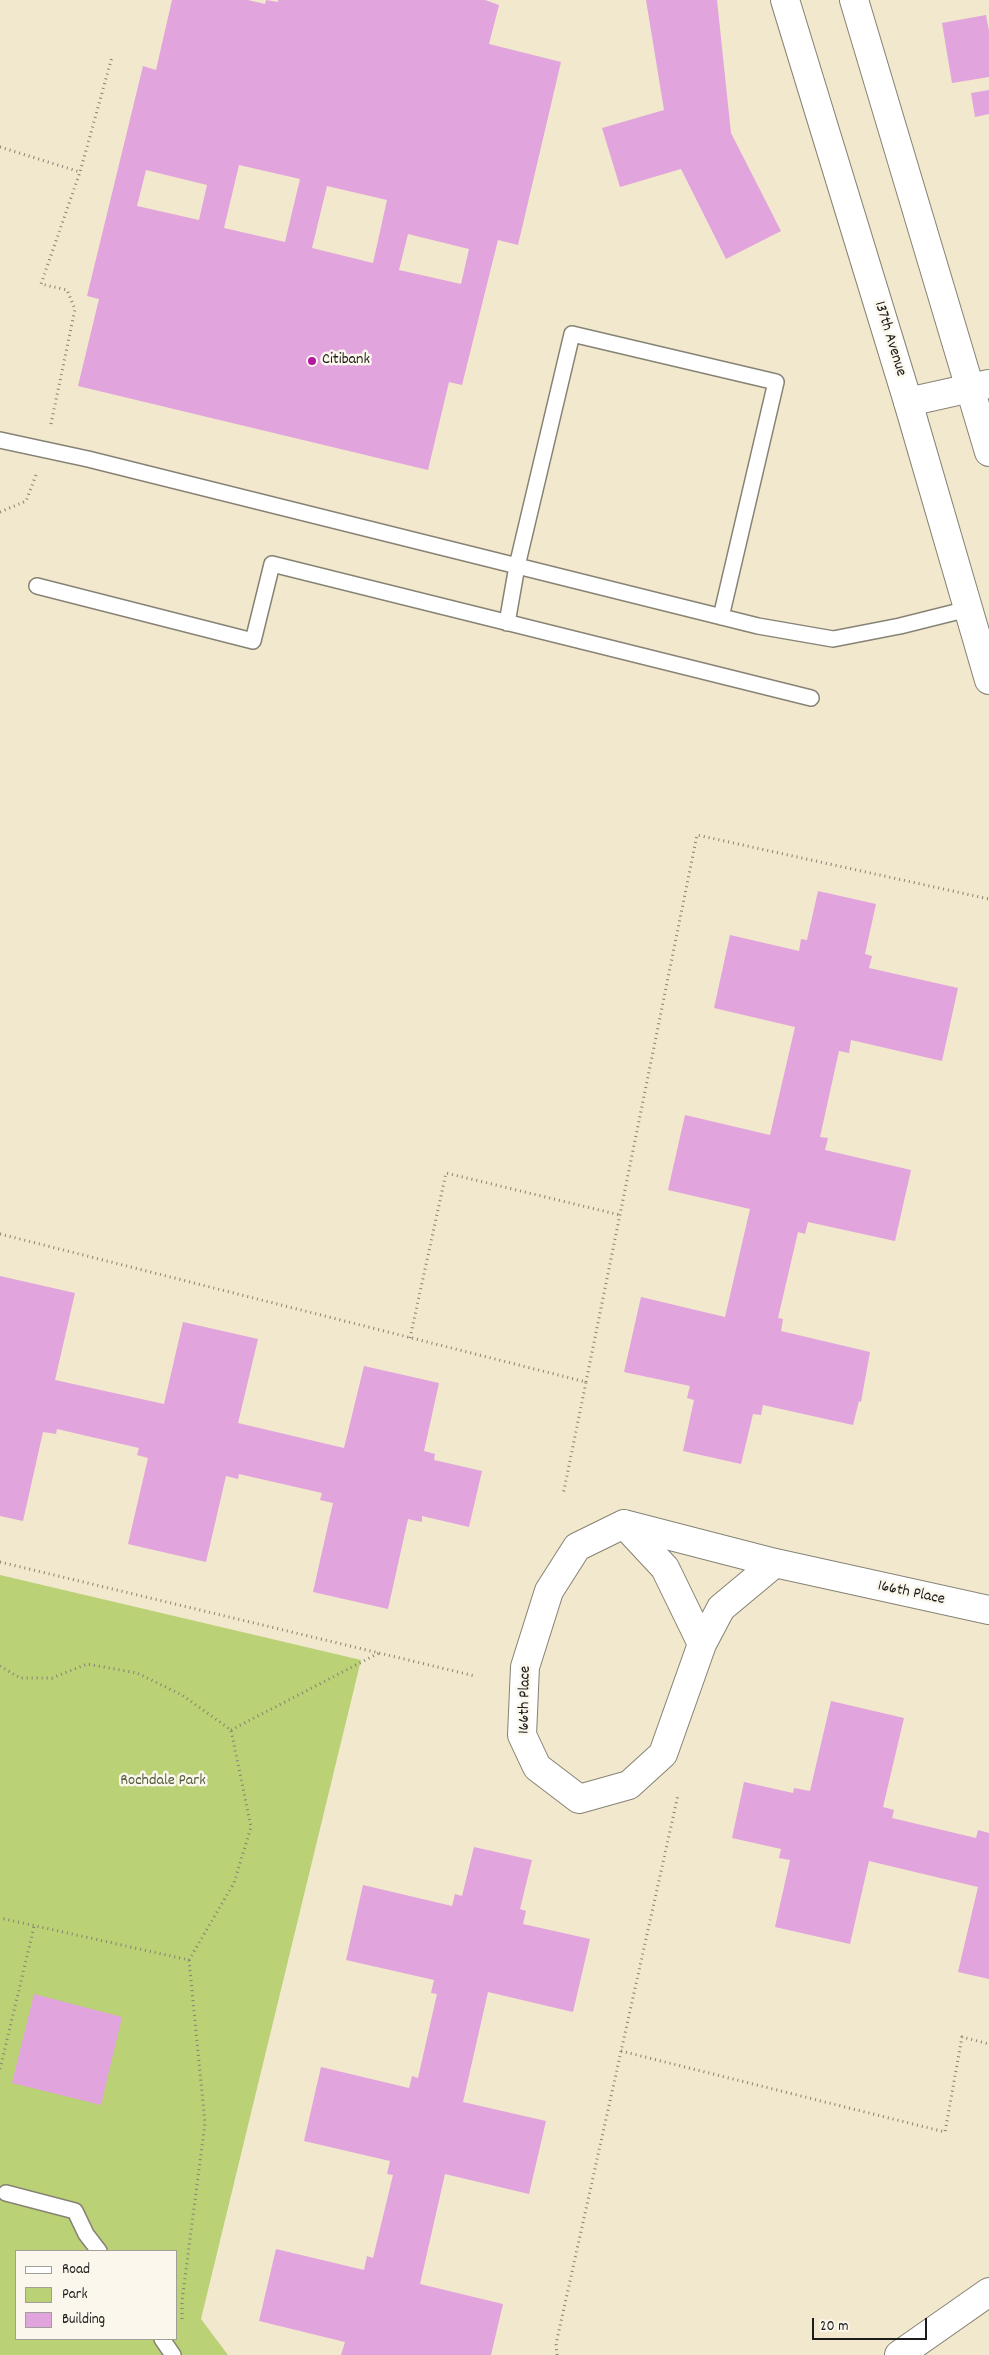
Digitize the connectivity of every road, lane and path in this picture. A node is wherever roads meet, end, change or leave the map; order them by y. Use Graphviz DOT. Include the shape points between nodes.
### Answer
graph roads {
  1 [pos="785,0"];
  2 [pos="854,0"];
  3 [pos="112,57"];
  4 [pos="0,147"];
  5 [pos="80,172"];
  6 [pos="980,387"];
  7 [pos="908,402"];
  8 [pos="0,440"];
  9 [pos="46,450"];
  10 [pos="989,452"];
  11 [pos="0,512"];
  12 [pos="518,566"];
  13 [pos="37,586"];
  14 [pos="968,608"];
  15 [pos="721,617"];
  16 [pos="507,622"];
  17 [pos="989,680"];
  18 [pos="811,698"];
  19 [pos="989,899"];
  20 [pos="620,1215"];
  21 [pos="0,1234"];
  22 [pos="410,1338"];
  23 [pos="586,1382"];
  24 [pos="563,1495"];
  25 [pos="624,1524"];
  26 [pos="0,1562"];
  27 [pos="775,1563"];
  28 [pos="989,1610"];
  29 [pos="702,1644"];
  30 [pos="380,1653"];
  31 [pos="0,1666"];
  32 [pos="475,1676"];
  33 [pos="231,1730"];
  34 [pos="678,1795"];
  35 [pos="0,1918"];
  36 [pos="34,1927"];
  37 [pos="188,1960"];
  38 [pos="989,2044"];
  39 [pos="621,2051"];
  40 [pos="0,2068"];
  41 [pos="6,2193"];
  42 [pos="98,2250"];
  43 [pos="989,2292"];
  44 [pos="182,2326"];
  45 [pos="163,2340"];
  46 [pos="173,2355"];
  47 [pos="557,2355"];
  48 [pos="899,2355"];
  1 -- 7 [label="street, 137th Avenue"];
  2 -- 6 [label="street"];
  3 -- 5 [label="path"];
  4 -- 5 [label="path"];
  5 -- 9 [label="path" via="41,284 67,290 75,309"];
  6 -- 7 [label="street"];
  6 -- 10 [label="street"];
  7 -- 14 [label="street, 137th Avenue"];
  8 -- 9 [label="lane"];
  9 -- 11 [label="path" via="26,500"];
  9 -- 12 [label="lane"];
  12 -- 15 [label="lane"];
  12 -- 15 [label="lane" via="572,334 776,382"];
  12 -- 16 [label="lane"];
  13 -- 16 [label="lane" via="253,641 272,564"];
  14 -- 15 [label="lane" via="833,639"];
  14 -- 17 [label="street, 137th Avenue"];
  16 -- 18 [label="lane"];
  19 -- 20 [label="path" via="698,835"];
  20 -- 22 [label="path" via="446,1173"];
  20 -- 23 [label="path"];
  21 -- 22 [label="path"];
  22 -- 23 [label="path"];
  23 -- 24 [label="path"];
  25 -- 27 [label="street, 166th Place"];
  25 -- 29 [label="street" via="665,1568"];
  25 -- 29 [label="street, 166th Place" via="577,1547 549,1591 525,1667 522,1736 537,1767 579,1799 629,1785 663,1754"];
  26 -- 30 [label="path"];
  27 -- 28 [label="street, 166th Place"];
  27 -- 29 [label="street, 166th Place" via="722,1608"];
  30 -- 32 [label="path"];
  30 -- 33 [label="path"];
  31 -- 33 [label="path" via="20,1678 52,1678 87,1664 137,1673 182,1695"];
  33 -- 37 [label="path" via="251,1827 234,1883"];
  34 -- 39 [label="path"];
  35 -- 36 [label="path"];
  36 -- 37 [label="path"];
  36 -- 40 [label="path"];
  37 -- 44 [label="path" via="205,2123 182,2301"];
  38 -- 39 [label="path" via="962,2037 945,2132"];
  39 -- 47 [label="path" via="556,2344"];
  41 -- 42 [label="lane" via="75,2211"];
  43 -- 48 [label="street"];
  45 -- 46 [label="lane"];
}
